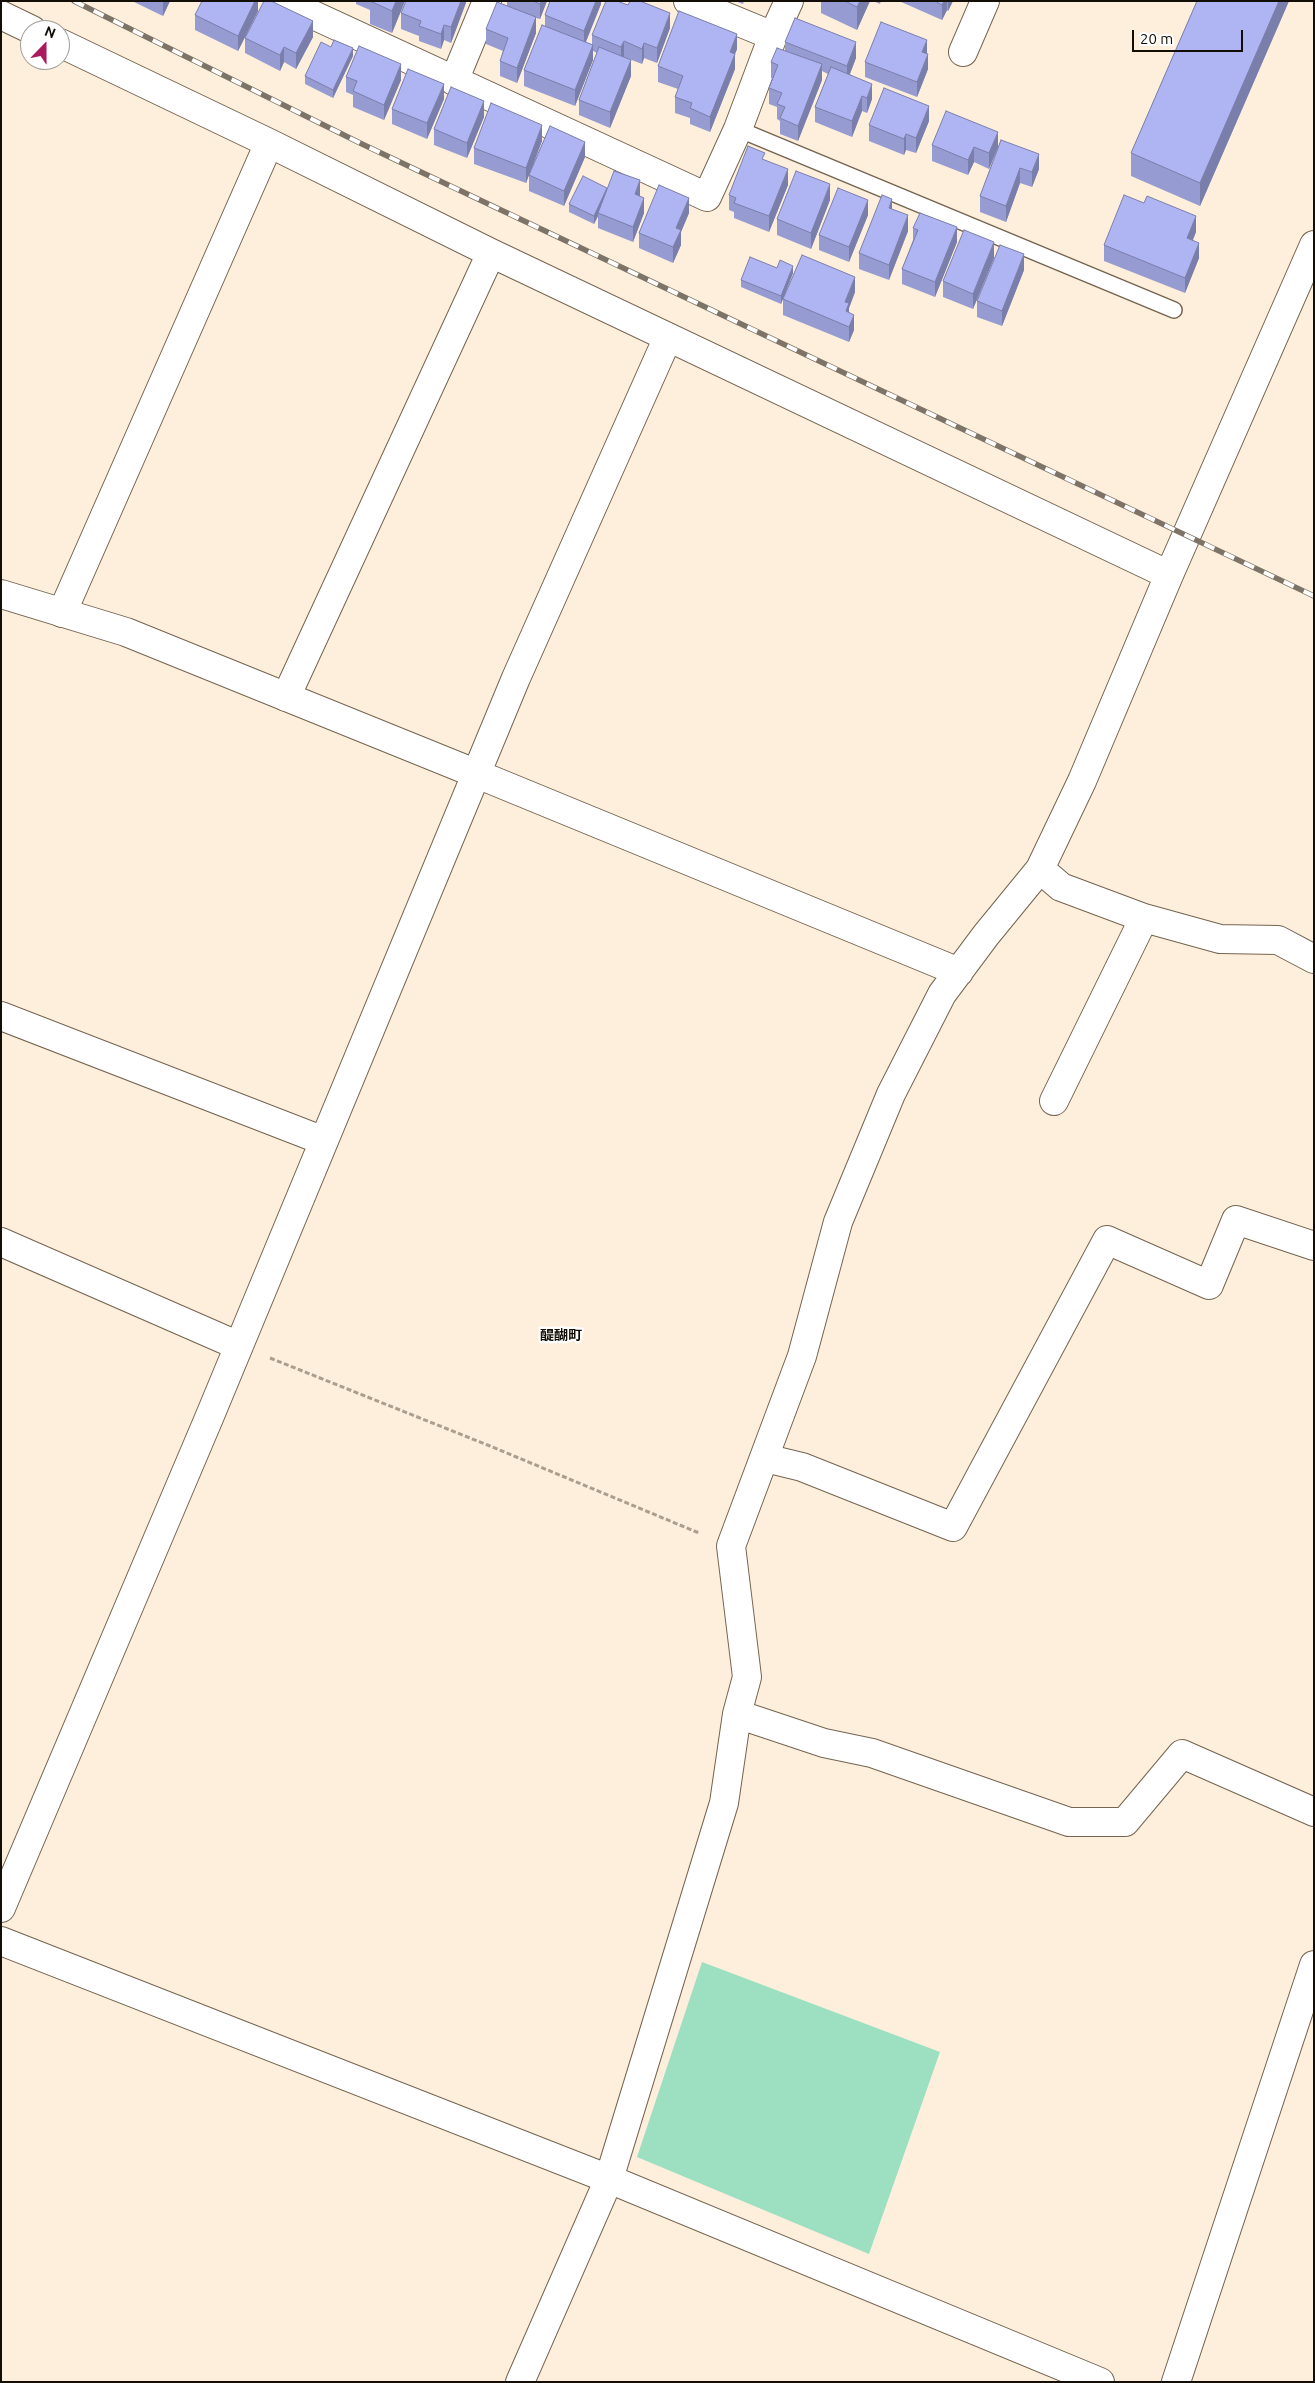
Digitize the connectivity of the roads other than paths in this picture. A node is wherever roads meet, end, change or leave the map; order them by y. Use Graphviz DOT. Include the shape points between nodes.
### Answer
graph roads {
  1 [pos="283,1"];
  2 [pos="487,1"];
  3 [pos="688,1"];
  4 [pos="789,1"];
  5 [pos="985,1"];
  6 [pos="1,15"];
  7 [pos="20,24"];
  8 [pos="773,36"];
  9 [pos="70,48"];
  10 [pos="963,52"];
  11 [pos="454,80"];
  12 [pos="738,129"];
  13 [pos="269,143"];
  14 [pos="1314,245"];
  15 [pos="491,253"];
  16 [pos="1174,310"];
  17 [pos="668,337"];
  18 [pos="1169,575"];
  19 [pos="1,594"];
  20 [pos="62,613"];
  21 [pos="286,697"];
  22 [pos="477,774"];
  23 [pos="1040,869"];
  24 [pos="1144,918"];
  25 [pos="1314,959"];
  26 [pos="959,972"];
  27 [pos="1,1016"];
  28 [pos="1054,1101"];
  29 [pos="324,1141"];
  30 [pos="1,1242"];
  31 [pos="1314,1246"];
  32 [pos="239,1346"];
  33 [pos="765,1458"];
  34 [pos="737,1714"];
  35 [pos="1314,1812"];
  36 [pos="1,1908"];
  37 [pos="1,1941"];
  38 [pos="1314,1965"];
  39 [pos="609,2179"];
  40 [pos="1177,2381"];
  41 [pos="520,2382"];
  42 [pos="1100,2382"];
  1 -- 11 [label="street"];
  2 -- 11 [label="street"];
  3 -- 8 [label="street"];
  4 -- 8 [label="street"];
  5 -- 10 [label="street"];
  6 -- 7 [label="street"];
  8 -- 12 [label="street"];
  9 -- 13 [label="street"];
  11 -- 12 [label="street" via="707,197"];
  12 -- 16 [label="lane"];
  13 -- 15 [label="street"];
  13 -- 20 [label="street"];
  14 -- 18 [label="street"];
  15 -- 17 [label="street"];
  15 -- 21 [label="street"];
  17 -- 18 [label="street"];
  17 -- 22 [label="street" via="516,678"];
  18 -- 23 [label="street" via="1082,781"];
  19 -- 20 [label="street"];
  20 -- 21 [label="street" via="126,632"];
  21 -- 22 [label="street"];
  22 -- 26 [label="street"];
  22 -- 29 [label="street"];
  23 -- 24 [label="street" via="1061,887"];
  23 -- 26 [label="street"];
  24 -- 25 [label="street" via="1220,939 1278,940"];
  24 -- 28 [label="street"];
  26 -- 33 [label="street" via="942,994 891,1094 838,1222 802,1356"];
  27 -- 29 [label="street"];
  29 -- 32 [label="street"];
  30 -- 32 [label="street"];
  31 -- 33 [label="street" via="1236,1220 1209,1285 1107,1240 953,1527 802,1467"];
  32 -- 36 [label="street"];
  33 -- 34 [label="street" via="731,1546 747,1677"];
  34 -- 35 [label="street" via="824,1743 872,1753 1069,1822 1125,1822 1182,1754"];
  34 -- 39 [label="street" via="724,1803"];
  37 -- 39 [label="street"];
  38 -- 40 [label="street"];
  39 -- 41 [label="street"];
  39 -- 42 [label="street"];
}
